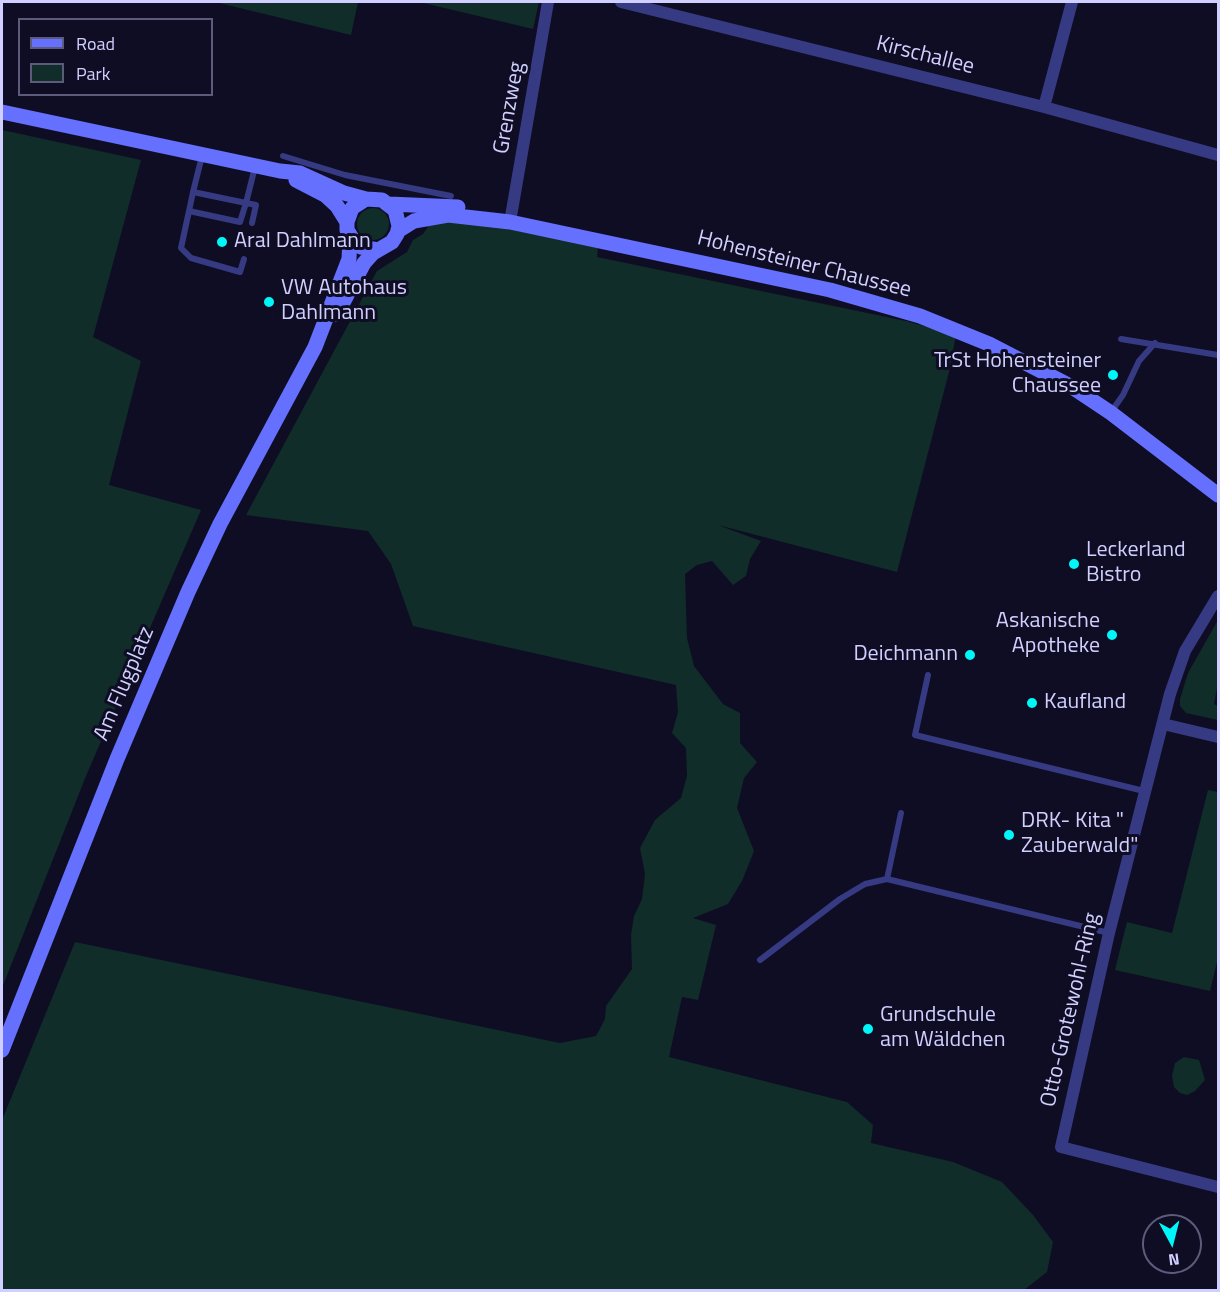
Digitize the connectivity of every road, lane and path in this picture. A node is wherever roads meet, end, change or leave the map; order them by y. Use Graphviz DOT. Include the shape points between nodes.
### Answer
graph roads {
  1 [pos="548,2"];
  2 [pos="621,2"];
  3 [pos="1072,2"];
  4 [pos="1044,107"];
  5 [pos="2,112"];
  6 [pos="202,155"];
  7 [pos="1218,155"];
  8 [pos="281,164"];
  9 [pos="255,166"];
  10 [pos="193,192"];
  11 [pos="451,196"];
  12 [pos="366,199"];
  13 [pos="246,203"];
  14 [pos="389,204"];
  15 [pos="189,211"];
  16 [pos="510,222"];
  17 [pos="252,223"];
  18 [pos="348,230"];
  19 [pos="398,231"];
  20 [pos="378,250"];
  21 [pos="244,259"];
  22 [pos="1120,339"];
  23 [pos="1155,343"];
  24 [pos="315,347"];
  25 [pos="1218,355"];
  26 [pos="1111,412"];
  27 [pos="1218,495"];
  28 [pos="1218,596"];
  29 [pos="928,675"];
  30 [pos="1163,724"];
  31 [pos="1218,737"];
  32 [pos="1144,791"];
  33 [pos="901,813"];
  34 [pos="887,879"];
  35 [pos="1109,933"];
  36 [pos="760,960"];
  37 [pos="2,1050"];
  38 [pos="1218,1187"];
  1 -- 16 [label="street, Grenzweg"];
  2 -- 4 [label="street, Kirschallee"];
  3 -- 4 [label="street"];
  4 -- 7 [label="street, Kirschallee"];
  5 -- 6 [label="main road"];
  6 -- 9 [label="main road"];
  6 -- 10 [label="lane"];
  8 -- 9 [label="main road"];
  8 -- 11 [label="lane"];
  8 -- 12 [label="main road"];
  8 -- 18 [label="main road" via="337,206"];
  9 -- 13 [label="lane"];
  10 -- 13 [label="lane"];
  10 -- 15 [label="lane"];
  12 -- 14 [label="main road"];
  12 -- 18 [label="main road" via="352,208"];
  13 -- 15 [label="lane" via="240,222"];
  13 -- 17 [label="lane" via="256,205"];
  14 -- 16 [label="main road, Hohensteiner Chaussee" via="454,206"];
  14 -- 19 [label="main road" via="398,218"];
  15 -- 21 [label="lane" via="181,248 191,258 240,272"];
  16 -- 19 [label="main road, Hohensteiner Chaussee" via="448,215 414,221"];
  16 -- 26 [label="main road, Hohensteiner Chaussee" via="830,290 911,313 989,344"];
  18 -- 20 [label="main road" via="361,248"];
  18 -- 24 [label="main road, Am Flugplatz" via="349,259"];
  19 -- 20 [label="main road" via="392,242"];
  20 -- 24 [label="main road, Am Flugplatz" via="360,270"];
  22 -- 23 [label="lane"];
  23 -- 25 [label="lane"];
  23 -- 26 [label="lane" via="1139,361"];
  24 -- 37 [label="main road, Am Flugplatz" via="188,592 124,741"];
  26 -- 27 [label="main road, Hohensteiner Chaussee"];
  28 -- 30 [label="street, Otto-Grotewohl-Ring" via="1185,651"];
  29 -- 32 [label="lane" via="915,735"];
  30 -- 31 [label="street"];
  30 -- 32 [label="street, Otto-Grotewohl-Ring"];
  32 -- 35 [label="street, Otto-Grotewohl-Ring"];
  33 -- 34 [label="lane"];
  34 -- 35 [label="lane"];
  34 -- 36 [label="lane" via="865,884 840,899"];
  35 -- 38 [label="street, Otto-Grotewohl-Ring" via="1061,1147"];
}
